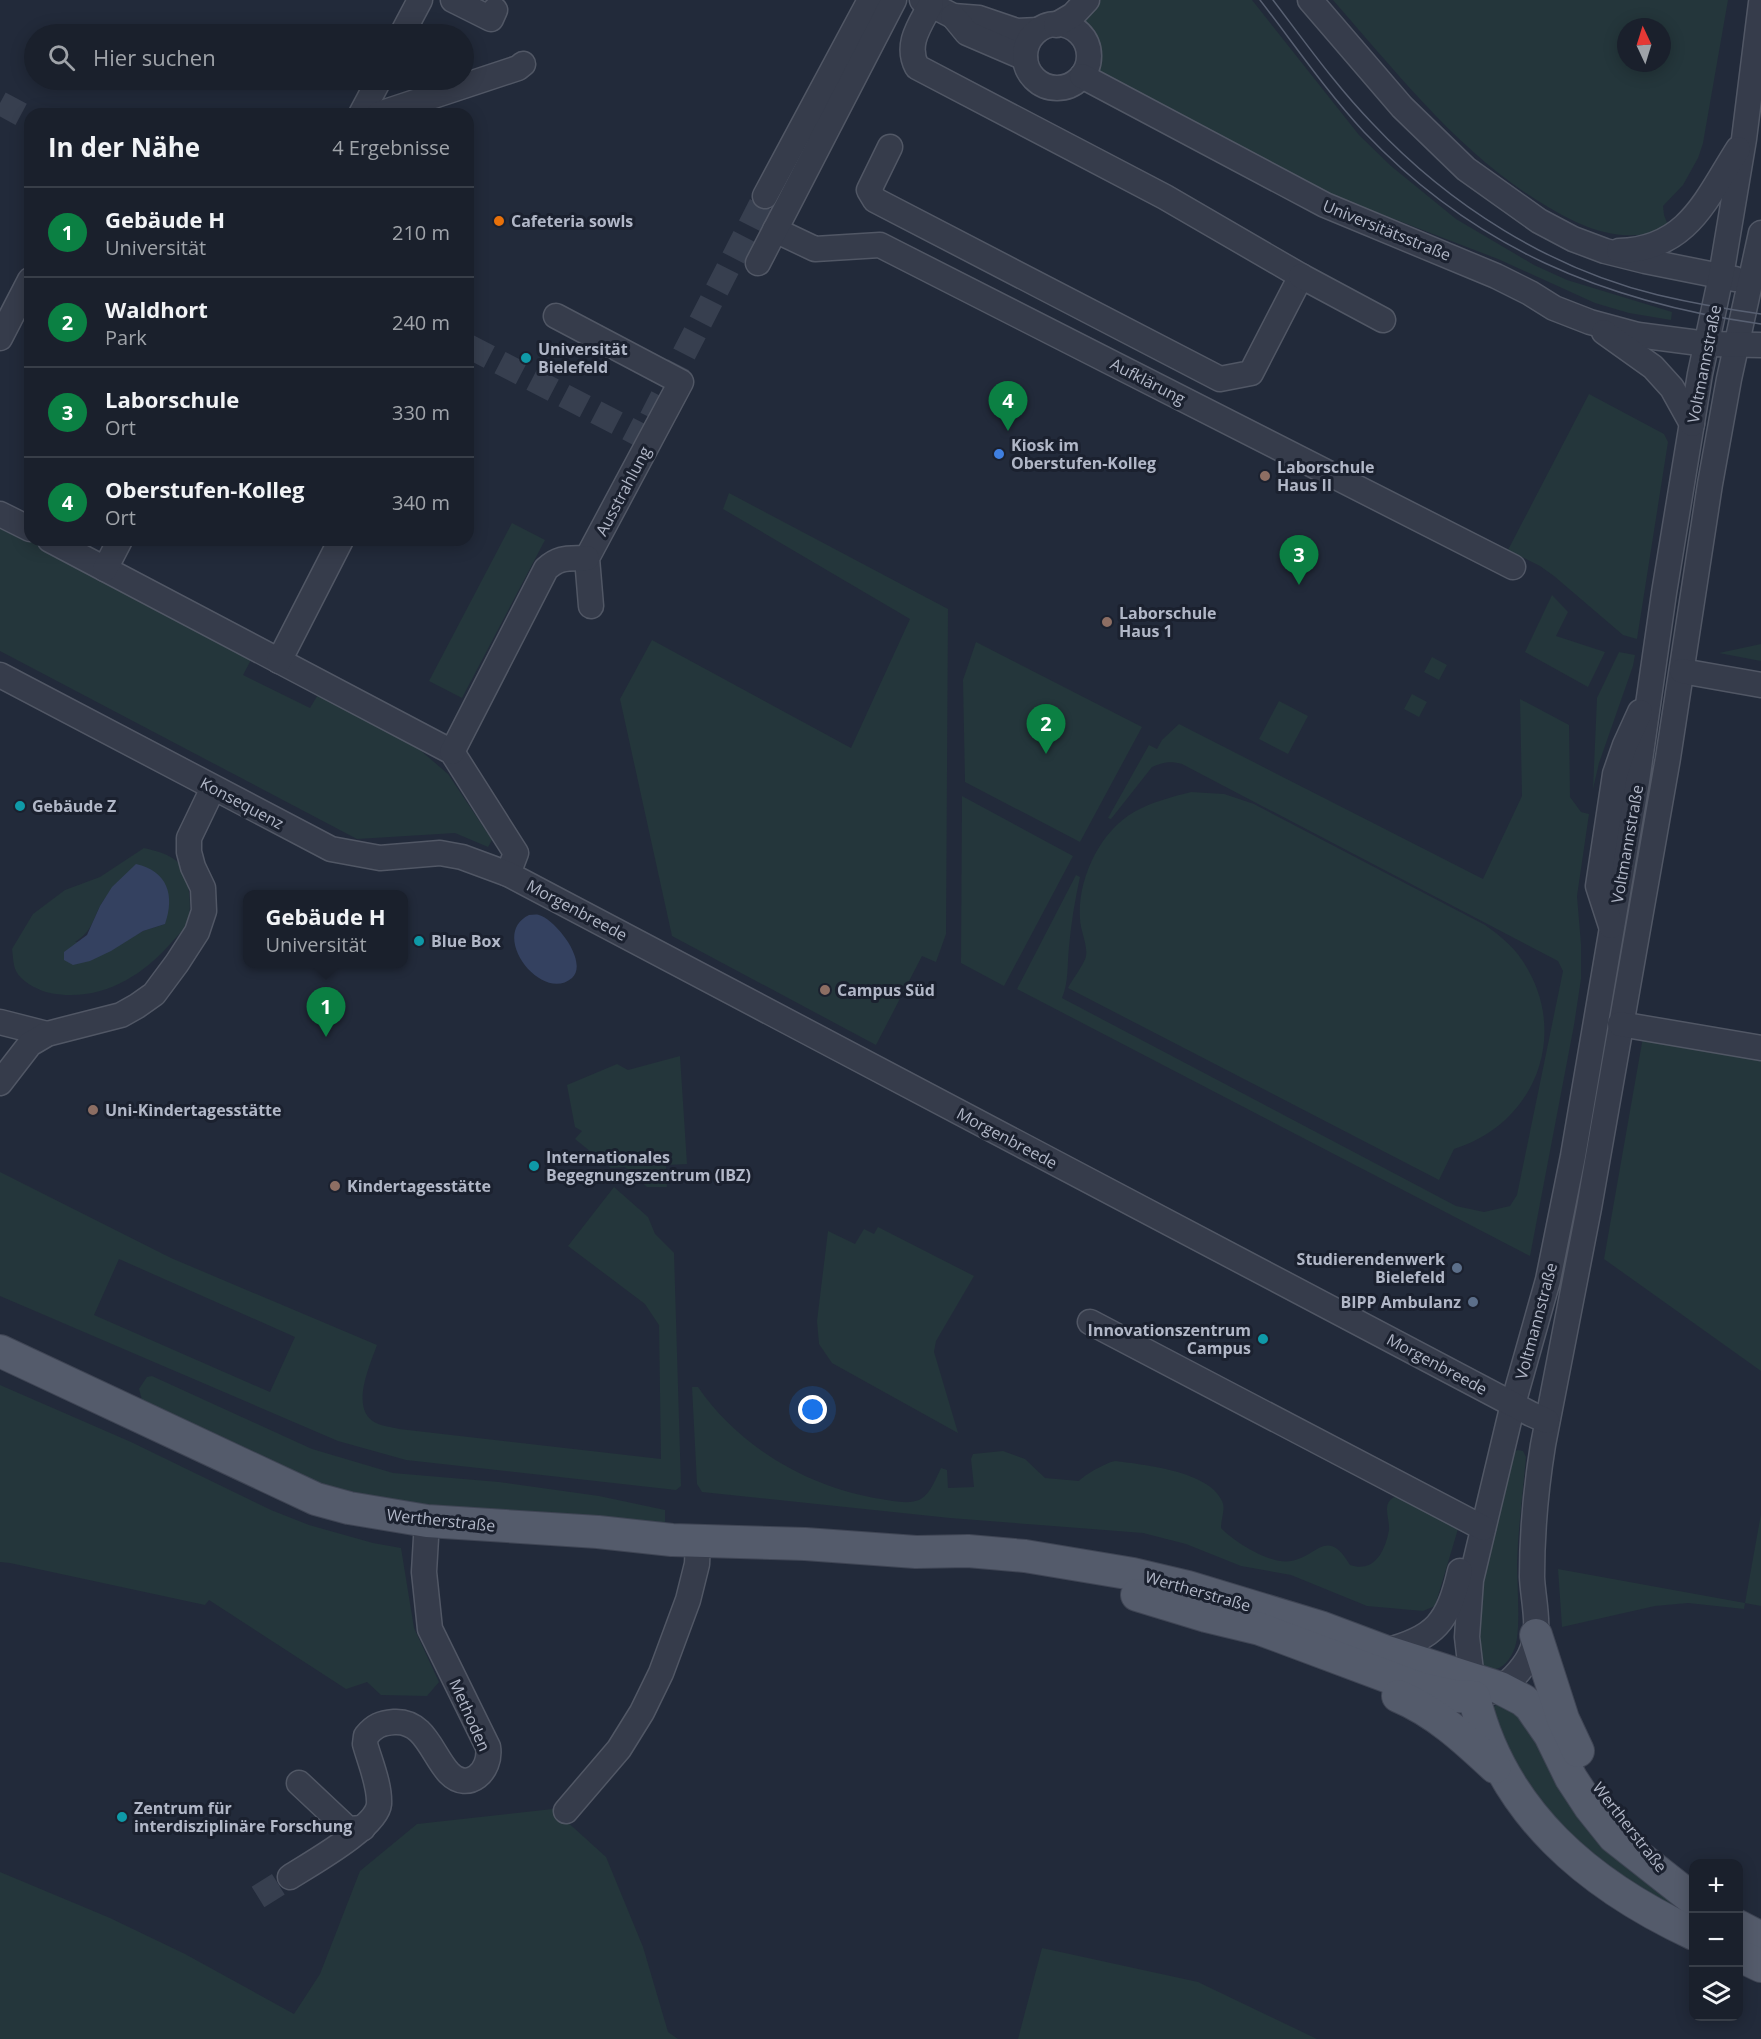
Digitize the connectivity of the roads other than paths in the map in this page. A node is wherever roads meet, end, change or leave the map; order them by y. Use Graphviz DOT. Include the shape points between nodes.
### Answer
graph roads {
  1 [pos="420,0"];
  2 [pos="870,0"];
  3 [pos="894,0"];
  4 [pos="1087,0"];
  5 [pos="1310,0"];
  6 [pos="927,2"];
  7 [pos="1761,3"];
  8 [pos="953,16"];
  9 [pos="407,24"];
  10 [pos="1047,28"];
  11 [pos="1025,58"];
  12 [pos="524,64"];
  13 [pos="1082,76"];
  14 [pos="474,83"];
  15 [pos="374,90"];
  16 [pos="452,90"];
  17 [pos="364,108"];
  18 [pos="397,108"];
  19 [pos="1744,139"];
  20 [pos="890,147"];
  21 [pos="765,196"];
  22 [pos="780,220"];
  23 [pos="1761,232"];
  24 [pos="1605,251"];
  25 [pos="758,263"];
  26 [pos="1301,276"];
  27 [pos="1721,276"];
  28 [pos="1756,282"];
  29 [pos="24,292"];
  30 [pos="556,316"];
  31 [pos="1383,320"];
  32 [pos="1590,322"];
  33 [pos="0,338"];
  34 [pos="1707,344"];
  35 [pos="1761,345"];
  36 [pos="1736,346"];
  37 [pos="1692,424"];
  38 [pos="0,514"];
  39 [pos="24,527"];
  40 [pos="61,546"];
  41 [pos="117,546"];
  42 [pos="338,546"];
  43 [pos="587,558"];
  44 [pos="1513,567"];
  45 [pos="105,569"];
  46 [pos="591,606"];
  47 [pos="279,661"];
  48 [pos="1682,671"];
  49 [pos="0,675"];
  50 [pos="1761,685"];
  51 [pos="452,752"];
  52 [pos="213,788"];
  53 [pos="504,872"];
  54 [pos="0,1022"];
  55 [pos="1620,1024"];
  56 [pos="47,1034"];
  57 [pos="1761,1048"];
  58 [pos="0,1083"];
  59 [pos="1090,1322"];
  60 [pos="0,1351"];
  61 [pos="1513,1404"];
  62 [pos="1547,1421"];
  63 [pos="427,1521"];
  64 [pos="1483,1528"];
  65 [pos="698,1541"];
  66 [pos="915,1552"];
  67 [pos="1206,1616"];
  68 [pos="1536,1635"];
  69 [pos="1384,1651"];
  70 [pos="1482,1687"];
  71 [pos="1504,1776"];
  72 [pos="299,1784"];
  73 [pos="566,1811"];
  74 [pos="363,1828"];
  75 [pos="290,1877"];
  76 [pos="1684,1892"];
  77 [pos="1743,1929"];
  78 [pos="1689,1931"];
  79 [pos="1761,1938"];
  80 [pos="1743,1957"];
  81 [pos="1761,1966"];
  1 -- 9 [label="street"];
  2 -- 21 [label="street"];
  3 -- 22 [label="street"];
  4 -- 10 [label="street" via="1073,15"];
  5 -- 24 [label="street" via="1402,106 1466,169 1539,221"];
  6 -- 8 [label="street"];
  6 -- 26 [label="street" via="911,47 917,68 1165,198"];
  7 -- 19 [label="street, Voltmannstraße"];
  8 -- 10 [label="street" via="979,18 1017,31"];
  8 -- 11 [label="street" via="968,33"];
  10 -- 11 [label="street" via="1031,38"];
  10 -- 13 [label="street" via="1067,26 1085,42 1088,54"];
  11 -- 13 [label="street" via="1031,76 1047,87 1066,87"];
  12 -- 14 [label="street"];
  13 -- 32 [label="street, Universitätsstraße" via="1325,205 1465,262"];
  15 -- 17 [label="street"];
  16 -- 18 [label="street"];
  19 -- 24 [label="street" via="1685,227 1658,244 1636,250"];
  19 -- 27 [label="street, Voltmannstraße"];
  20 -- 26 [label="street" via="869,190 875,200 1220,379 1251,373"];
  22 -- 25 [label="street"];
  22 -- 44 [label="street, Aufklärung" via="814,249 880,245"];
  23 -- 28 [label="street, Voltmannstraße"];
  24 -- 27 [label="street"];
  26 -- 31 [label="street"];
  27 -- 28 [label="street"];
  27 -- 34 [label="street, Voltmannstraße"];
  28 -- 36 [label="street, Voltmannstraße"];
  29 -- 33 [label="street"];
  30 -- 43 [label="street, Ausstrahlung" via="681,382"];
  32 -- 34 [label="street, Universitätsstraße" via="1638,335"];
  32 -- 37 [label="street" via="1653,367 1672,388"];
  34 -- 36 [label="street, Universitätsstraße"];
  34 -- 37 [label="street, Voltmannstraße"];
  35 -- 36 [label="street, Universitätsstraße"];
  36 -- 48 [label="street, Voltmannstraße" via="1710,484"];
  37 -- 61 [label="street, Voltmannstraße" via="1612,929 1556,1246"];
  38 -- 39 [label="street"];
  40 -- 45 [label="street"];
  41 -- 45 [label="street"];
  42 -- 47 [label="street"];
  43 -- 46 [label="street"];
  43 -- 51 [label="street" via="561,559 546,569"];
  45 -- 47 [label="street"];
  47 -- 51 [label="street"];
  48 -- 50 [label="street"];
  48 -- 55 [label="street, Voltmannstraße"];
  49 -- 52 [label="street, Konsequenz"];
  51 -- 53 [label="street" via="516,853"];
  52 -- 53 [label="street, Konsequenz" via="331,849 380,858 441,853"];
  52 -- 56 [label="street" via="189,837 189,852 203,888 204,911 197,932 177,963 154,994 121,1015"];
  53 -- 61 [label="street, Morgenbreede"];
  54 -- 56 [label="street"];
  55 -- 57 [label="street"];
  55 -- 62 [label="street, Voltmannstraße"];
  56 -- 58 [label="street" via="30,1044"];
  59 -- 64 [label="street"];
  60 -- 63 [label="main road, Wertherstraße" via="316,1499"];
  61 -- 62 [label="street, Morgenbreede"];
  61 -- 64 [label="street, Voltmannstraße"];
  62 -- 68 [label="street, Voltmannstraße" via="1533,1541"];
  63 -- 65 [label="main road, Wertherstraße"];
  63 -- 74 [label="street, Methoden" via="424,1572 430,1629 488,1747 488,1761 483,1773 463,1780 449,1773 417,1729 398,1722 378,1725 366,1736 365,1744 379,1805"];
  64 -- 69 [label="street" via="1470,1540 1446,1615 1422,1638"];
  64 -- 70 [label="street, Voltmannstraße" via="1471,1580 1467,1637"];
  65 -- 66 [label="main road, Wertherstraße"];
  65 -- 73 [label="street" via="688,1600 642,1712 619,1749"];
  66 -- 67 [label="main road, Wertherstraße" via="1085,1582"];
  66 -- 69 [label="main road, Wertherstraße" via="1025,1556 1133,1574 1269,1611"];
  67 -- 70 [label="main road, Wertherstraße" via="1260,1629 1421,1689 1453,1696"];
  67 -- 71 [label="main road, Wertherstraße" via="1415,1703 1454,1729"];
  68 -- 70 [label="street" via="1525,1663"];
  68 -- 76 [label="main road, Wertherstraße" via="1563,1719 1595,1785"];
  69 -- 70 [label="main road, Wertherstraße"];
  70 -- 71 [label="main road, Wertherstraße" via="1479,1718"];
  70 -- 76 [label="main road, Wertherstraße" via="1523,1700 1530,1707 1550,1735 1571,1778 1614,1837"];
  71 -- 78 [label="main road, Wertherstraße" via="1561,1848 1604,1883"];
  72 -- 74 [label="street" via="348,1828"];
  74 -- 75 [label="street, Methoden"];
  77 -- 79 [label="main road"];
  80 -- 81 [label="main road"];
}
